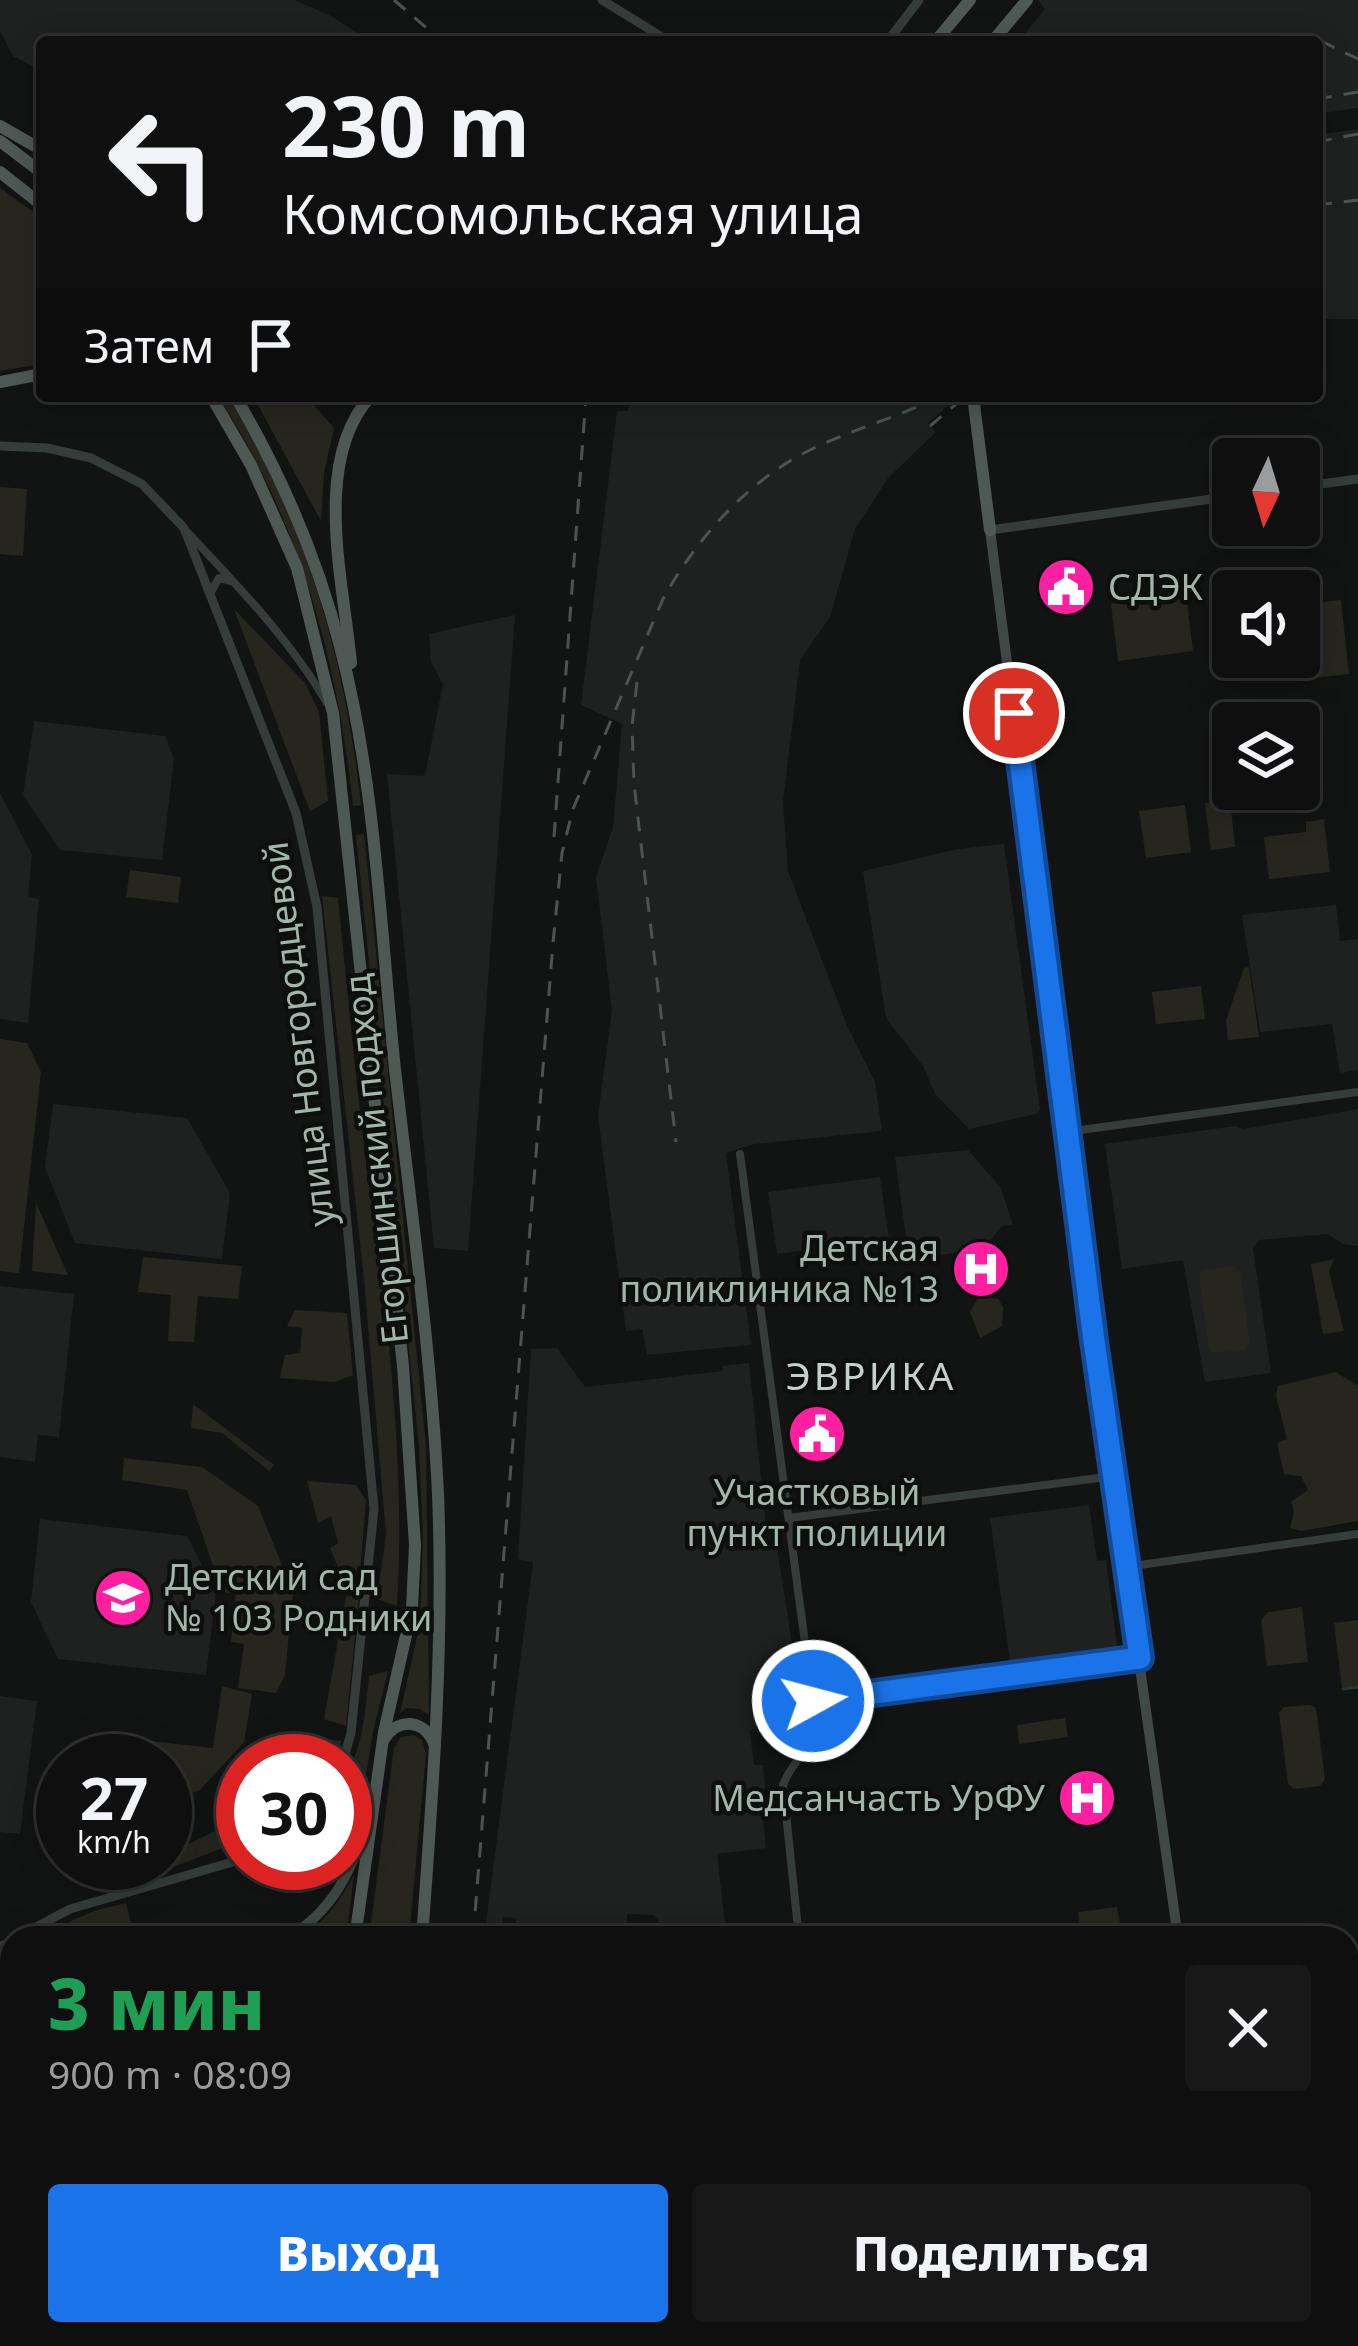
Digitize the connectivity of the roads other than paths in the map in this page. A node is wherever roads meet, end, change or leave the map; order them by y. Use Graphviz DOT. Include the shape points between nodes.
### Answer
graph roads {
  1 [pos="602,0"];
  2 [pos="920,0"];
  3 [pos="970,0"];
  4 [pos="1016,0"];
  5 [pos="1027,0"];
  6 [pos="660,36"];
  7 [pos="892,36"];
  8 [pos="939,36"];
  9 [pos="987,36"];
  10 [pos="997,36"];
  11 [pos="0,126"];
  12 [pos="0,141"];
  13 [pos="36,147"];
  14 [pos="36,168"];
  15 [pos="0,176"];
  16 [pos="36,203"];
  17 [pos="36,375"];
  18 [pos="0,382"];
  19 [pos="216,402"];
  20 [pos="238,402"];
  21 [pos="368,402"];
  22 [pos="974,402"];
  23 [pos="0,446"];
  24 [pos="1358,479"];
  25 [pos="1320,485"];
  26 [pos="1212,499"];
  27 [pos="184,528"];
  28 [pos="990,530"];
  29 [pos="235,583"];
  30 [pos="211,592"];
  31 [pos="355,712"];
  32 [pos="333,713"];
  33 [pos="1358,1091"];
  34 [pos="1066,1132"];
  35 [pos="740,1154"];
  36 [pos="1115,1476"];
  37 [pos="789,1518"];
  38 [pos="1358,1534"];
  39 [pos="1126,1567"];
  40 [pos="1140,1658"];
  41 [pos="813,1701"];
  42 [pos="351,1734"];
  43 [pos="382,1748"];
  44 [pos="436,1754"];
  45 [pos="374,1792"];
  46 [pos="216,1866"];
  47 [pos="38,1926"];
  48 [pos="302,1926"];
  49 [pos="357,1926"];
  50 [pos="423,1926"];
  51 [pos="798,1926"];
  52 [pos="1176,1926"];
  1 -- 6 [label="street"];
  2 -- 7 [label="street"];
  3 -- 8 [label="main road"];
  4 -- 9 [label="main road"];
  5 -- 10 [label="main road"];
  11 -- 13 [label="main road"];
  12 -- 14 [label="main road"];
  15 -- 16 [label="main road"];
  17 -- 18 [label="main road"];
  19 -- 32 [label="main road, Егоршинский подход" via="297,568"];
  20 -- 31 [label="main road, Егоршинский подход" via="297,517"];
  21 -- 31 [label="main road" via="346,440 336,493"];
  22 -- 28 [label="main road"];
  23 -- 27 [label="street, улица Новгородцевой" via="91,458 142,484"];
  24 -- 25 [label="street"];
  26 -- 28 [label="street"];
  27 -- 29 [label="street"];
  27 -- 30 [label="street, улица Новгородцевой"];
  28 -- 34 [label="main road"];
  29 -- 30 [label="street" via="219,578"];
  29 -- 32 [label="street"];
  30 -- 42 [label="street, улица Новгородцевой" via="296,813 317,907 374,1510"];
  31 -- 44 [label="main road, Егоршинский подход" via="432,1407"];
  32 -- 43 [label="main road, Егоршинский подход" via="415,1545 407,1639"];
  33 -- 34 [label="street"];
  34 -- 36 [label="main road"];
  35 -- 37 [label="street"];
  36 -- 37 [label="street"];
  36 -- 39 [label="main road"];
  37 -- 41 [label="street"];
  38 -- 39 [label="street"];
  39 -- 40 [label="main road"];
  40 -- 41 [label="street"];
  40 -- 52 [label="main road"];
  41 -- 51 [label="street" via="812,1742 783,1785"];
  43 -- 44 [label="main road" via="390,1730 411,1723 428,1732"];
  43 -- 45 [label="main road, Егоршинский подход"];
  44 -- 50 [label="main road, Егоршинский подход"];
  45 -- 48 [label="main road" via="346,1878"];
  45 -- 49 [label="main road, Егоршинский подход"];
  46 -- 47 [label="street"];
}
